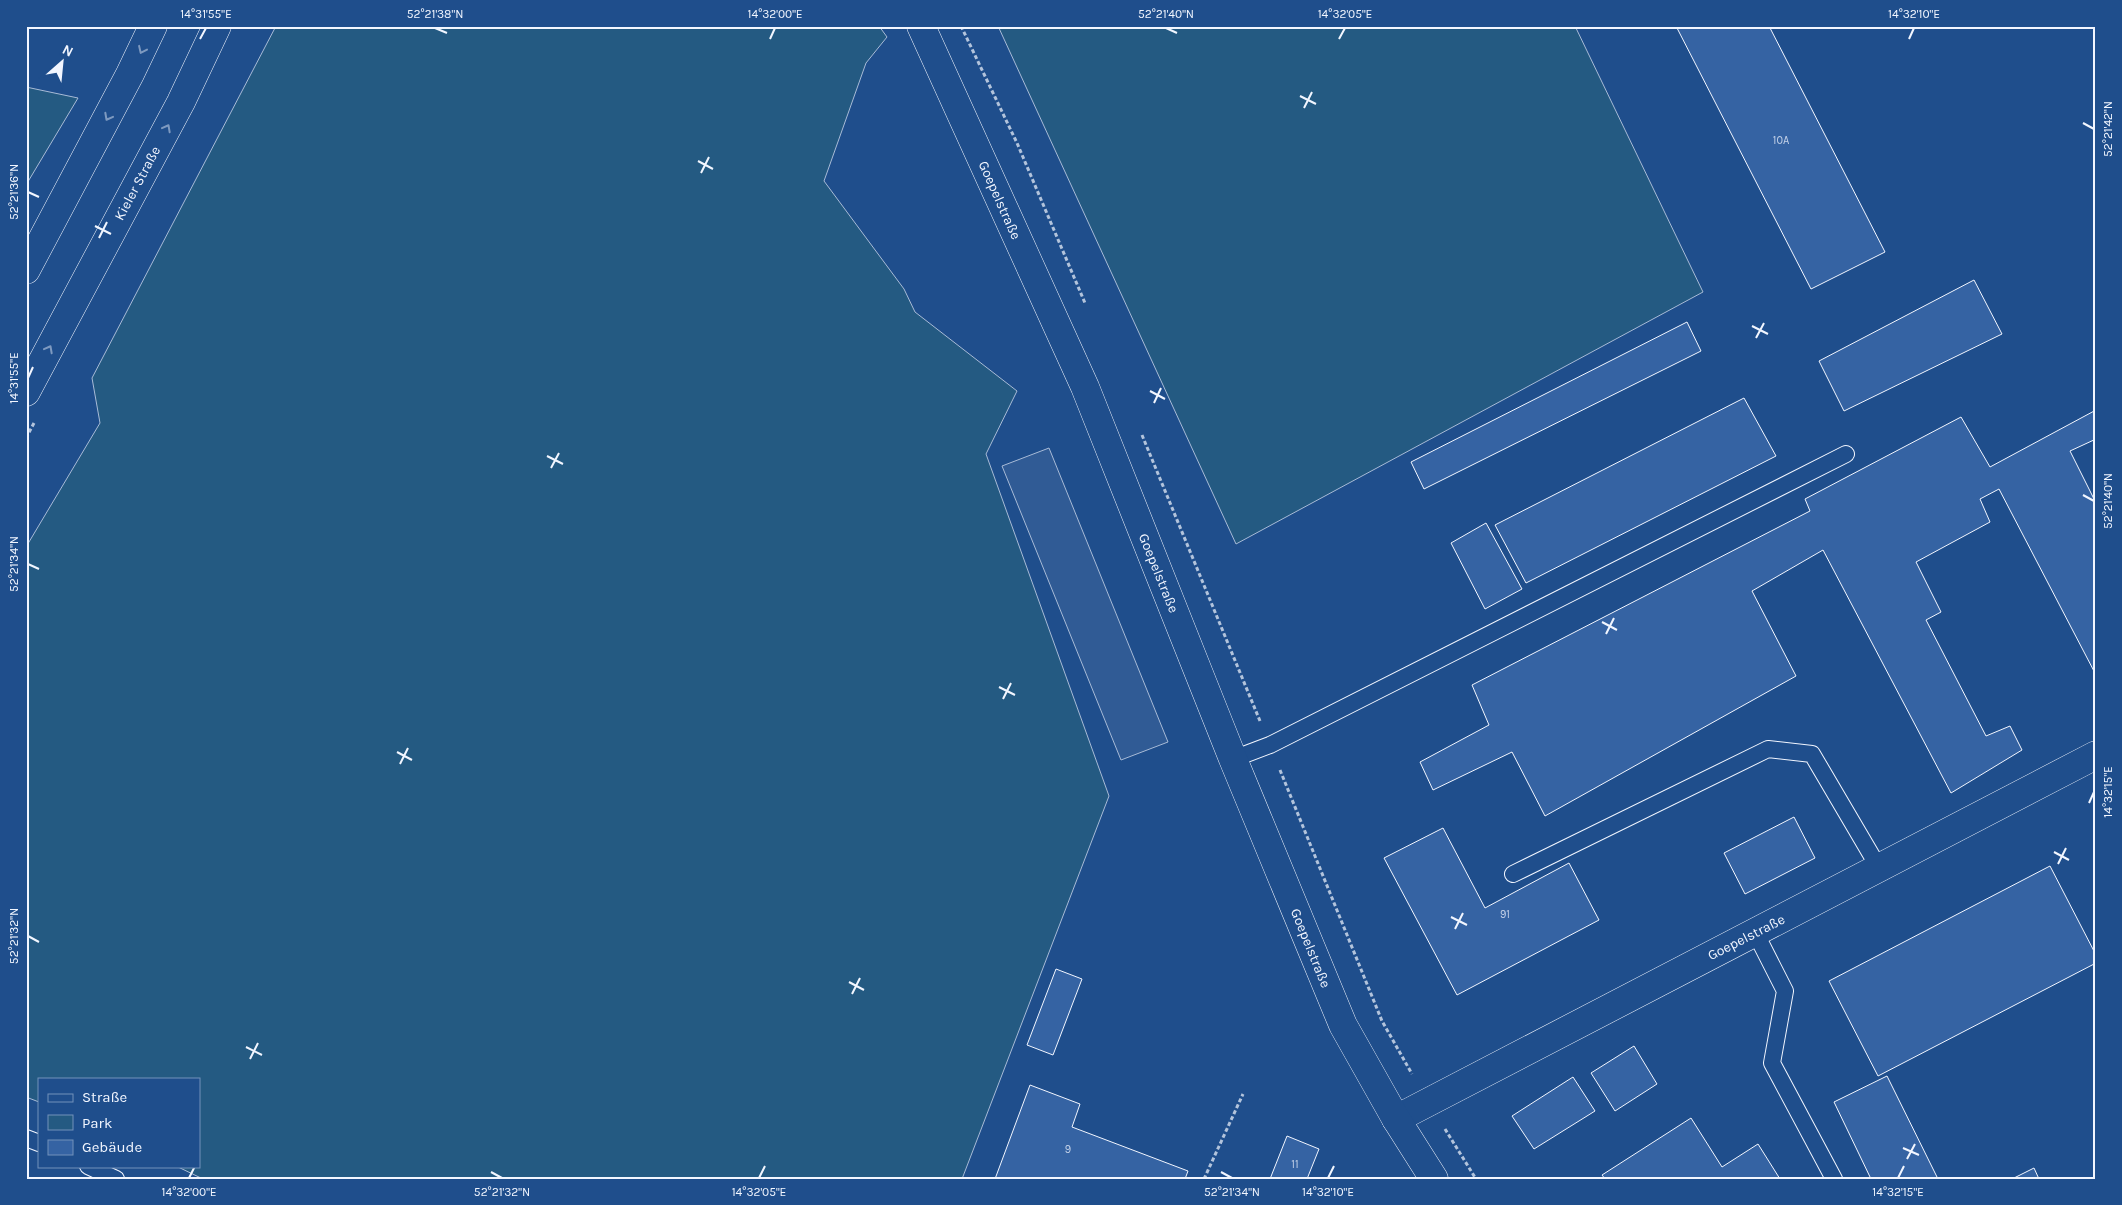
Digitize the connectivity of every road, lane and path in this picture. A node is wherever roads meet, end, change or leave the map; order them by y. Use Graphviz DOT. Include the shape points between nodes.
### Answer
graph roads {
  1 [pos="153,26"];
  2 [pos="217,26"];
  3 [pos="921,26"];
  4 [pos="961,26"];
  5 [pos="26,270"];
  6 [pos="1086,306"];
  7 [pos="26,392"];
  8 [pos="1141,432"];
  9 [pos="1846,454"];
  10 [pos="1270,745"];
  11 [pos="2096,755"];
  12 [pos="1233,759"];
  13 [pos="1879,868"];
  14 [pos="1513,874"];
  15 [pos="1755,932"];
  16 [pos="1243,1094"];
  17 [pos="1428,1102"];
  18 [pos="1396,1119"];
  19 [pos="26,1138"];
  20 [pos="38,1144"];
  21 [pos="92,1168"];
  22 [pos="116,1179"];
  23 [pos="1204,1179"];
  24 [pos="1434,1179"];
  25 [pos="1476,1179"];
  26 [pos="1834,1179"];
  1 -- 5 [label="street, one-way"];
  7 -- 2 [label="street, Kieler Straße, one-way" via="181,102"];
  3 -- 12 [label="street, Goepelstraße" via="1085,387"];
  4 -- 6 [label="path" via="1017,143"];
  8 -- 10 [label="path"];
  9 -- 10 [label="lane"];
  10 -- 12 [label="lane"];
  10 -- 17 [label="path" via="1382,1021"];
  11 -- 13 [label="street, Goepelstraße"];
  12 -- 18 [label="street, Goepelstraße" via="1343,1025"];
  13 -- 14 [label="lane" via="1812,754 1768,748"];
  13 -- 15 [label="street, Goepelstraße"];
  15 -- 17 [label="street, Goepelstraße"];
  15 -- 26 [label="lane" via="1785,991 1772,1063"];
  16 -- 23 [label="path"];
  17 -- 18 [label="street, Goepelstraße"];
  17 -- 25 [label="path"];
  18 -- 24 [label="street, Goepelstraße"];
  19 -- 20 [label="lane"];
  21 -- 22 [label="lane"];
}
